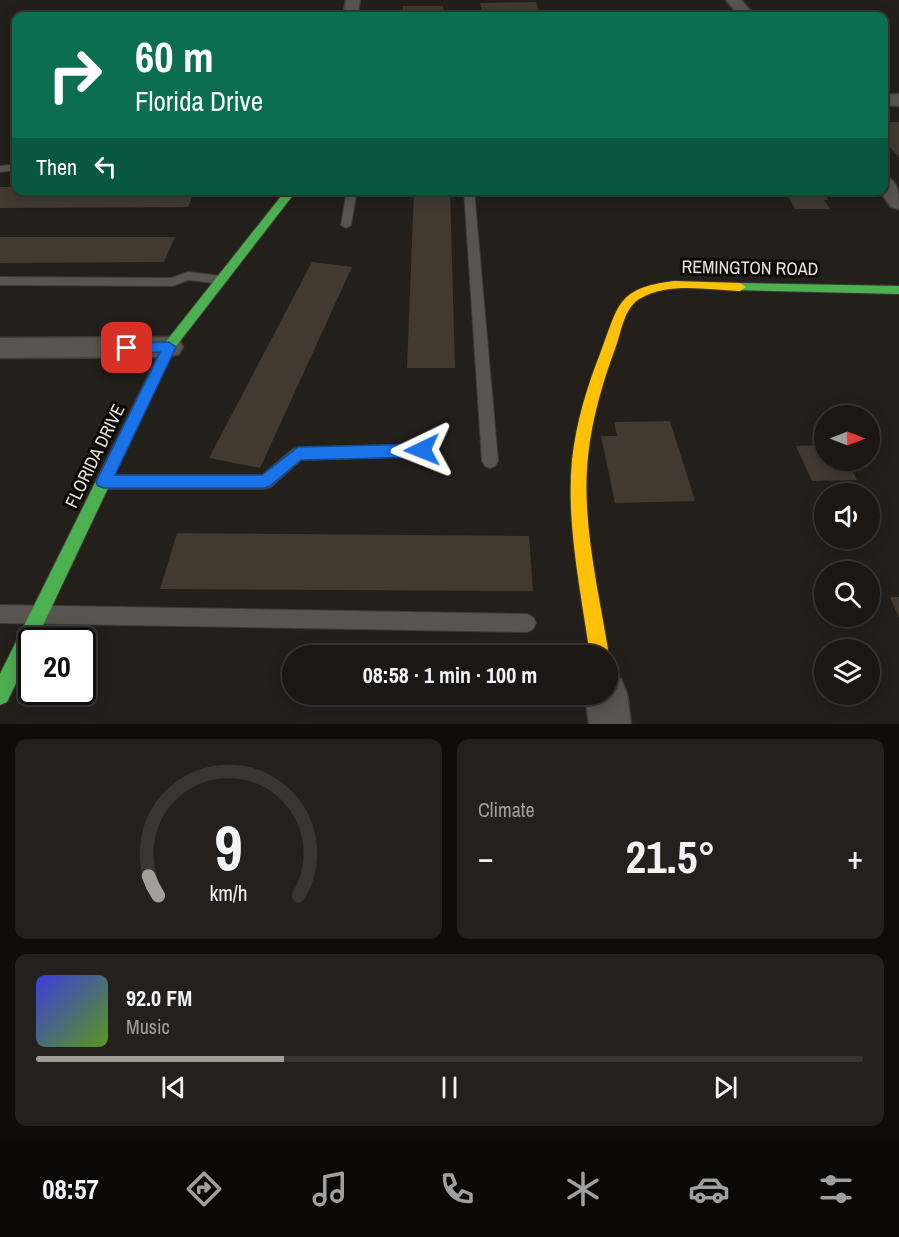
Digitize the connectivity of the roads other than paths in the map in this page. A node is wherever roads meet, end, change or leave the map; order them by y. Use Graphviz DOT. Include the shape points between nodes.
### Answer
graph roads {
  1 [pos="733,0"];
  2 [pos="744,12"];
  3 [pos="888,187"];
  4 [pos="288,195"];
  5 [pos="351,195"];
  6 [pos="469,195"];
  7 [pos="899,202"];
  8 [pos="346,225"];
  9 [pos="222,280"];
  10 [pos="0,281"];
  11 [pos="899,290"];
  12 [pos="169,347"];
  13 [pos="0,348"];
  14 [pos="422,450"];
  15 [pos="490,461"];
  16 [pos="104,482"];
  17 [pos="0,614"];
  18 [pos="40,614"];
  19 [pos="527,622"];
  20 [pos="598,645"];
  21 [pos="0,695"];
  22 [pos="607,705"];
  23 [pos="610,724"];
  1 -- 2 [label="street"];
  3 -- 7 [label="street"];
  4 -- 9 [label="street, FLORIDA DRIVE"];
  5 -- 8 [label="lane"];
  6 -- 15 [label="lane"];
  9 -- 10 [label="lane" via="188,276 172,282"];
  9 -- 12 [label="street, FLORIDA DRIVE"];
  11 -- 20 [label="street, REMINGTON ROAD" via="671,285 635,295 625,305 606,354 587,423 579,472 579,510"];
  12 -- 13 [label="street"];
  12 -- 16 [label="street, FLORIDA DRIVE"];
  14 -- 16 [label="lane" via="298,454 265,482"];
  16 -- 18 [label="street, FLORIDA DRIVE"];
  17 -- 18 [label="lane"];
  18 -- 19 [label="lane"];
  18 -- 21 [label="street, FLORIDA DRIVE"];
  22 -- 23 [label="street"];
}
